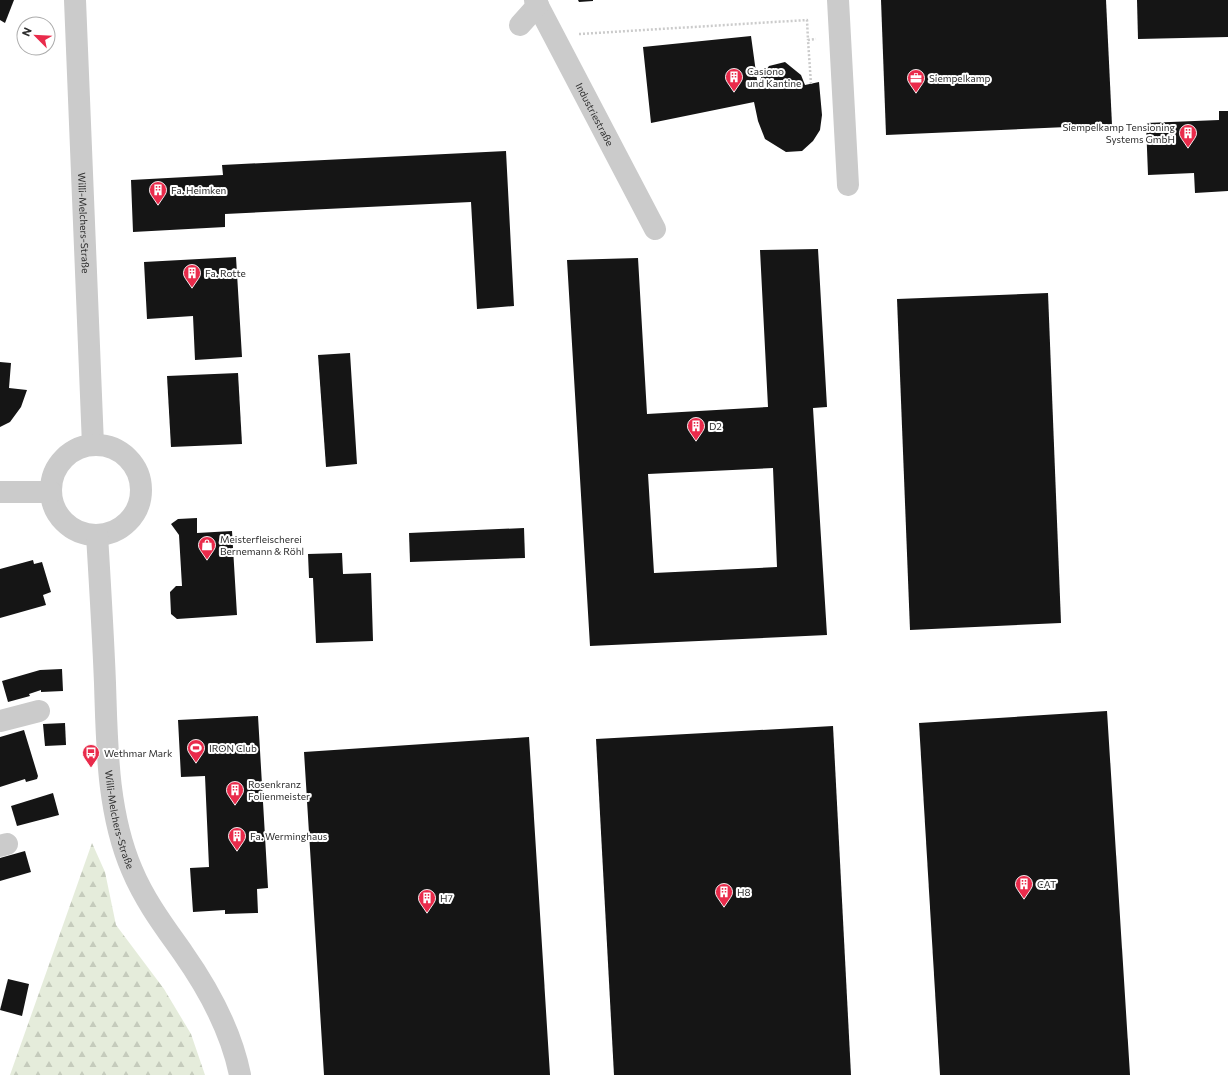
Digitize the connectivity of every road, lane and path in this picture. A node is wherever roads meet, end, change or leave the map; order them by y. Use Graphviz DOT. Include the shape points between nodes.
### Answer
graph roads {
  1 [pos="75,0"];
  2 [pos="838,0"];
  3 [pos="536,2"];
  4 [pos="520,25"];
  5 [pos="555,35"];
  6 [pos="808,40"];
  7 [pos="848,185"];
  8 [pos="655,229"];
  9 [pos="93,445"];
  10 [pos="0,492"];
  11 [pos="51,492"];
  12 [pos="97,535"];
  13 [pos="39,711"];
  14 [pos="0,721"];
  15 [pos="240,1075"];
  1 -- 9 [label="street, Willi-Melchers-Straße"];
  2 -- 7 [label="street"];
  3 -- 4 [label="street"];
  3 -- 5 [label="street, Industriestraße"];
  5 -- 6 [label="path" via="806,20"];
  5 -- 8 [label="street, Industriestraße"];
  9 -- 11 [label="street" via="79,448 67,455 58,465 52,478"];
  9 -- 12 [label="street" via="107,446 131,461 138,473 141,488 140,502 134,515 118,529"];
  10 -- 11 [label="street"];
  11 -- 12 [label="street" via="54,506 61,518 71,527"];
  12 -- 15 [label="street, Willi-Melchers-Straße" via="107,742 113,807 122,841 132,870 162,926 203,983 220,1014"];
  13 -- 14 [label="street"];
}
